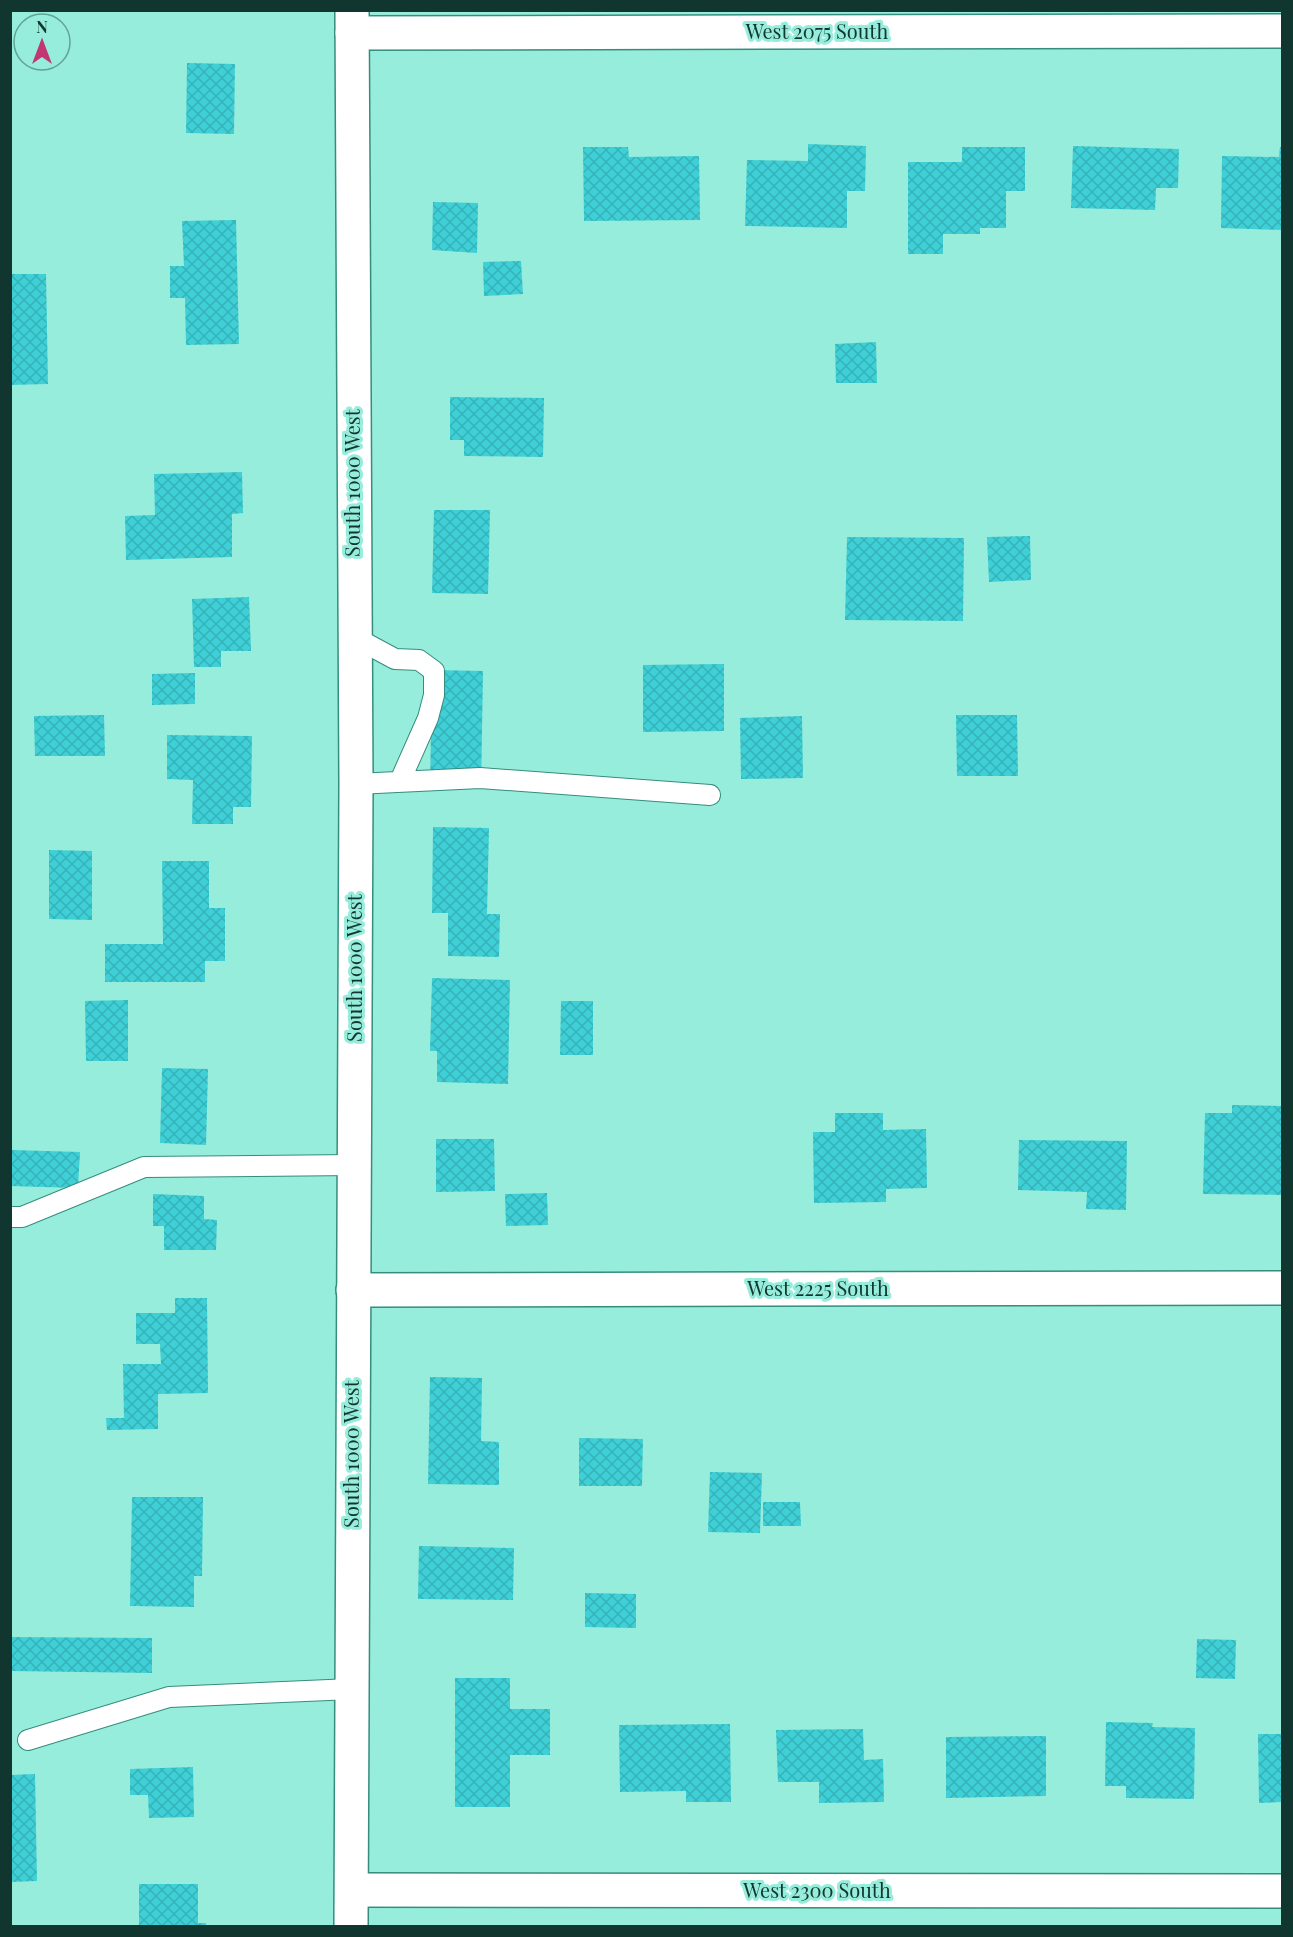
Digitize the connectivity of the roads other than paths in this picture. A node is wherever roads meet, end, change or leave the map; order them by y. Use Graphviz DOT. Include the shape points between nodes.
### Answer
graph roads {
  1 [pos="352,22"];
  2 [pos="1282,31"];
  3 [pos="354,637"];
  4 [pos="400,781"];
  5 [pos="356,784"];
  6 [pos="710,795"];
  7 [pos="354,1164"];
  8 [pos="10,1217"];
  9 [pos="1282,1288"];
  10 [pos="353,1290"];
  11 [pos="352,1689"];
  12 [pos="28,1740"];
  13 [pos="351,1890"];
  14 [pos="1282,1891"];
  15 [pos="351,1926"];
  1 -- 2 [label="street, West 2075 South"];
  1 -- 3 [label="street, South 1000 West"];
  3 -- 4 [label="lane" via="395,659 419,660 434,671 434,695 428,718"];
  3 -- 5 [label="street, South 1000 West"];
  4 -- 5 [label="lane"];
  4 -- 6 [label="lane" via="480,778"];
  5 -- 7 [label="street, South 1000 West"];
  7 -- 8 [label="lane" via="144,1167 22,1217"];
  7 -- 10 [label="street, South 1000 West"];
  9 -- 10 [label="street, West 2225 South"];
  10 -- 11 [label="street, South 1000 West"];
  11 -- 12 [label="lane" via="169,1697"];
  11 -- 13 [label="street, South 1000 West"];
  13 -- 14 [label="street, West 2300 South"];
  13 -- 15 [label="street, South 1000 West"];
}
